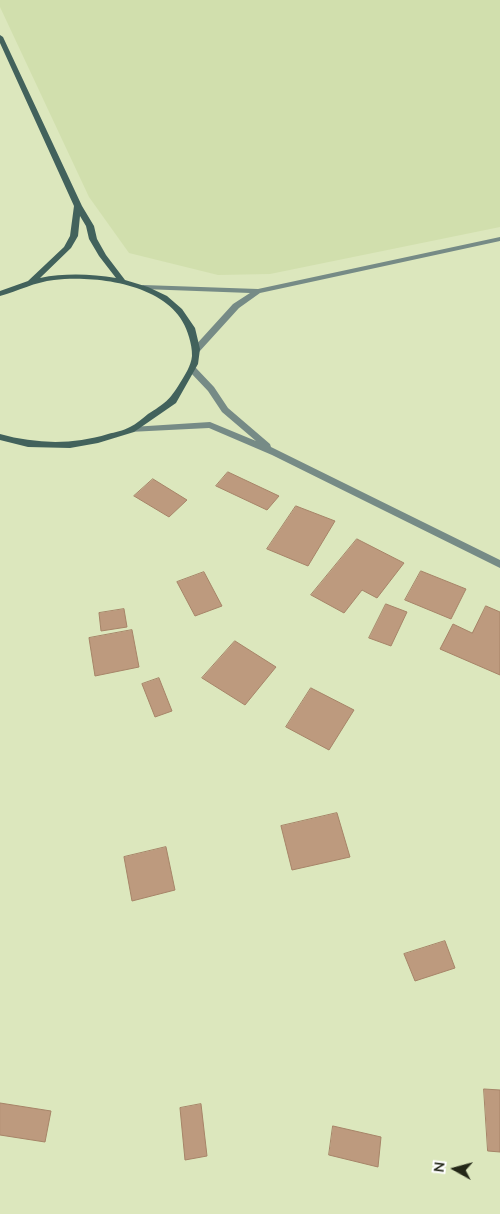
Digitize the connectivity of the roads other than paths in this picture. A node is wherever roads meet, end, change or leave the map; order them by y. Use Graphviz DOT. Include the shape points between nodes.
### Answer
graph roads {
  1 [pos="0,37"];
  2 [pos="78,206"];
  3 [pos="500,239"];
  4 [pos="122,281"];
  5 [pos="30,283"];
  6 [pos="143,287"];
  7 [pos="258,291"];
  8 [pos="0,293"];
  9 [pos="196,350"];
  10 [pos="193,370"];
  11 [pos="132,430"];
  12 [pos="0,438"];
  13 [pos="275,453"];
  14 [pos="500,564"];
  1 -- 2 [label="street"];
  2 -- 4 [label="street" via="90,226 93,239"];
  2 -- 5 [label="street" via="74,236 67,248"];
  3 -- 7 [label="street"];
  4 -- 5 [label="street" via="92,276 60,277"];
  4 -- 6 [label="street"];
  5 -- 8 [label="street"];
  6 -- 7 [label="street"];
  6 -- 9 [label="street" via="181,313 192,331"];
  7 -- 9 [label="street" via="236,306"];
  9 -- 10 [label="street"];
  10 -- 11 [label="street" via="172,403"];
  10 -- 13 [label="street" via="225,410"];
  11 -- 12 [label="street" via="95,442 55,446 16,443"];
  11 -- 13 [label="street" via="210,425"];
  13 -- 14 [label="street"];
}
